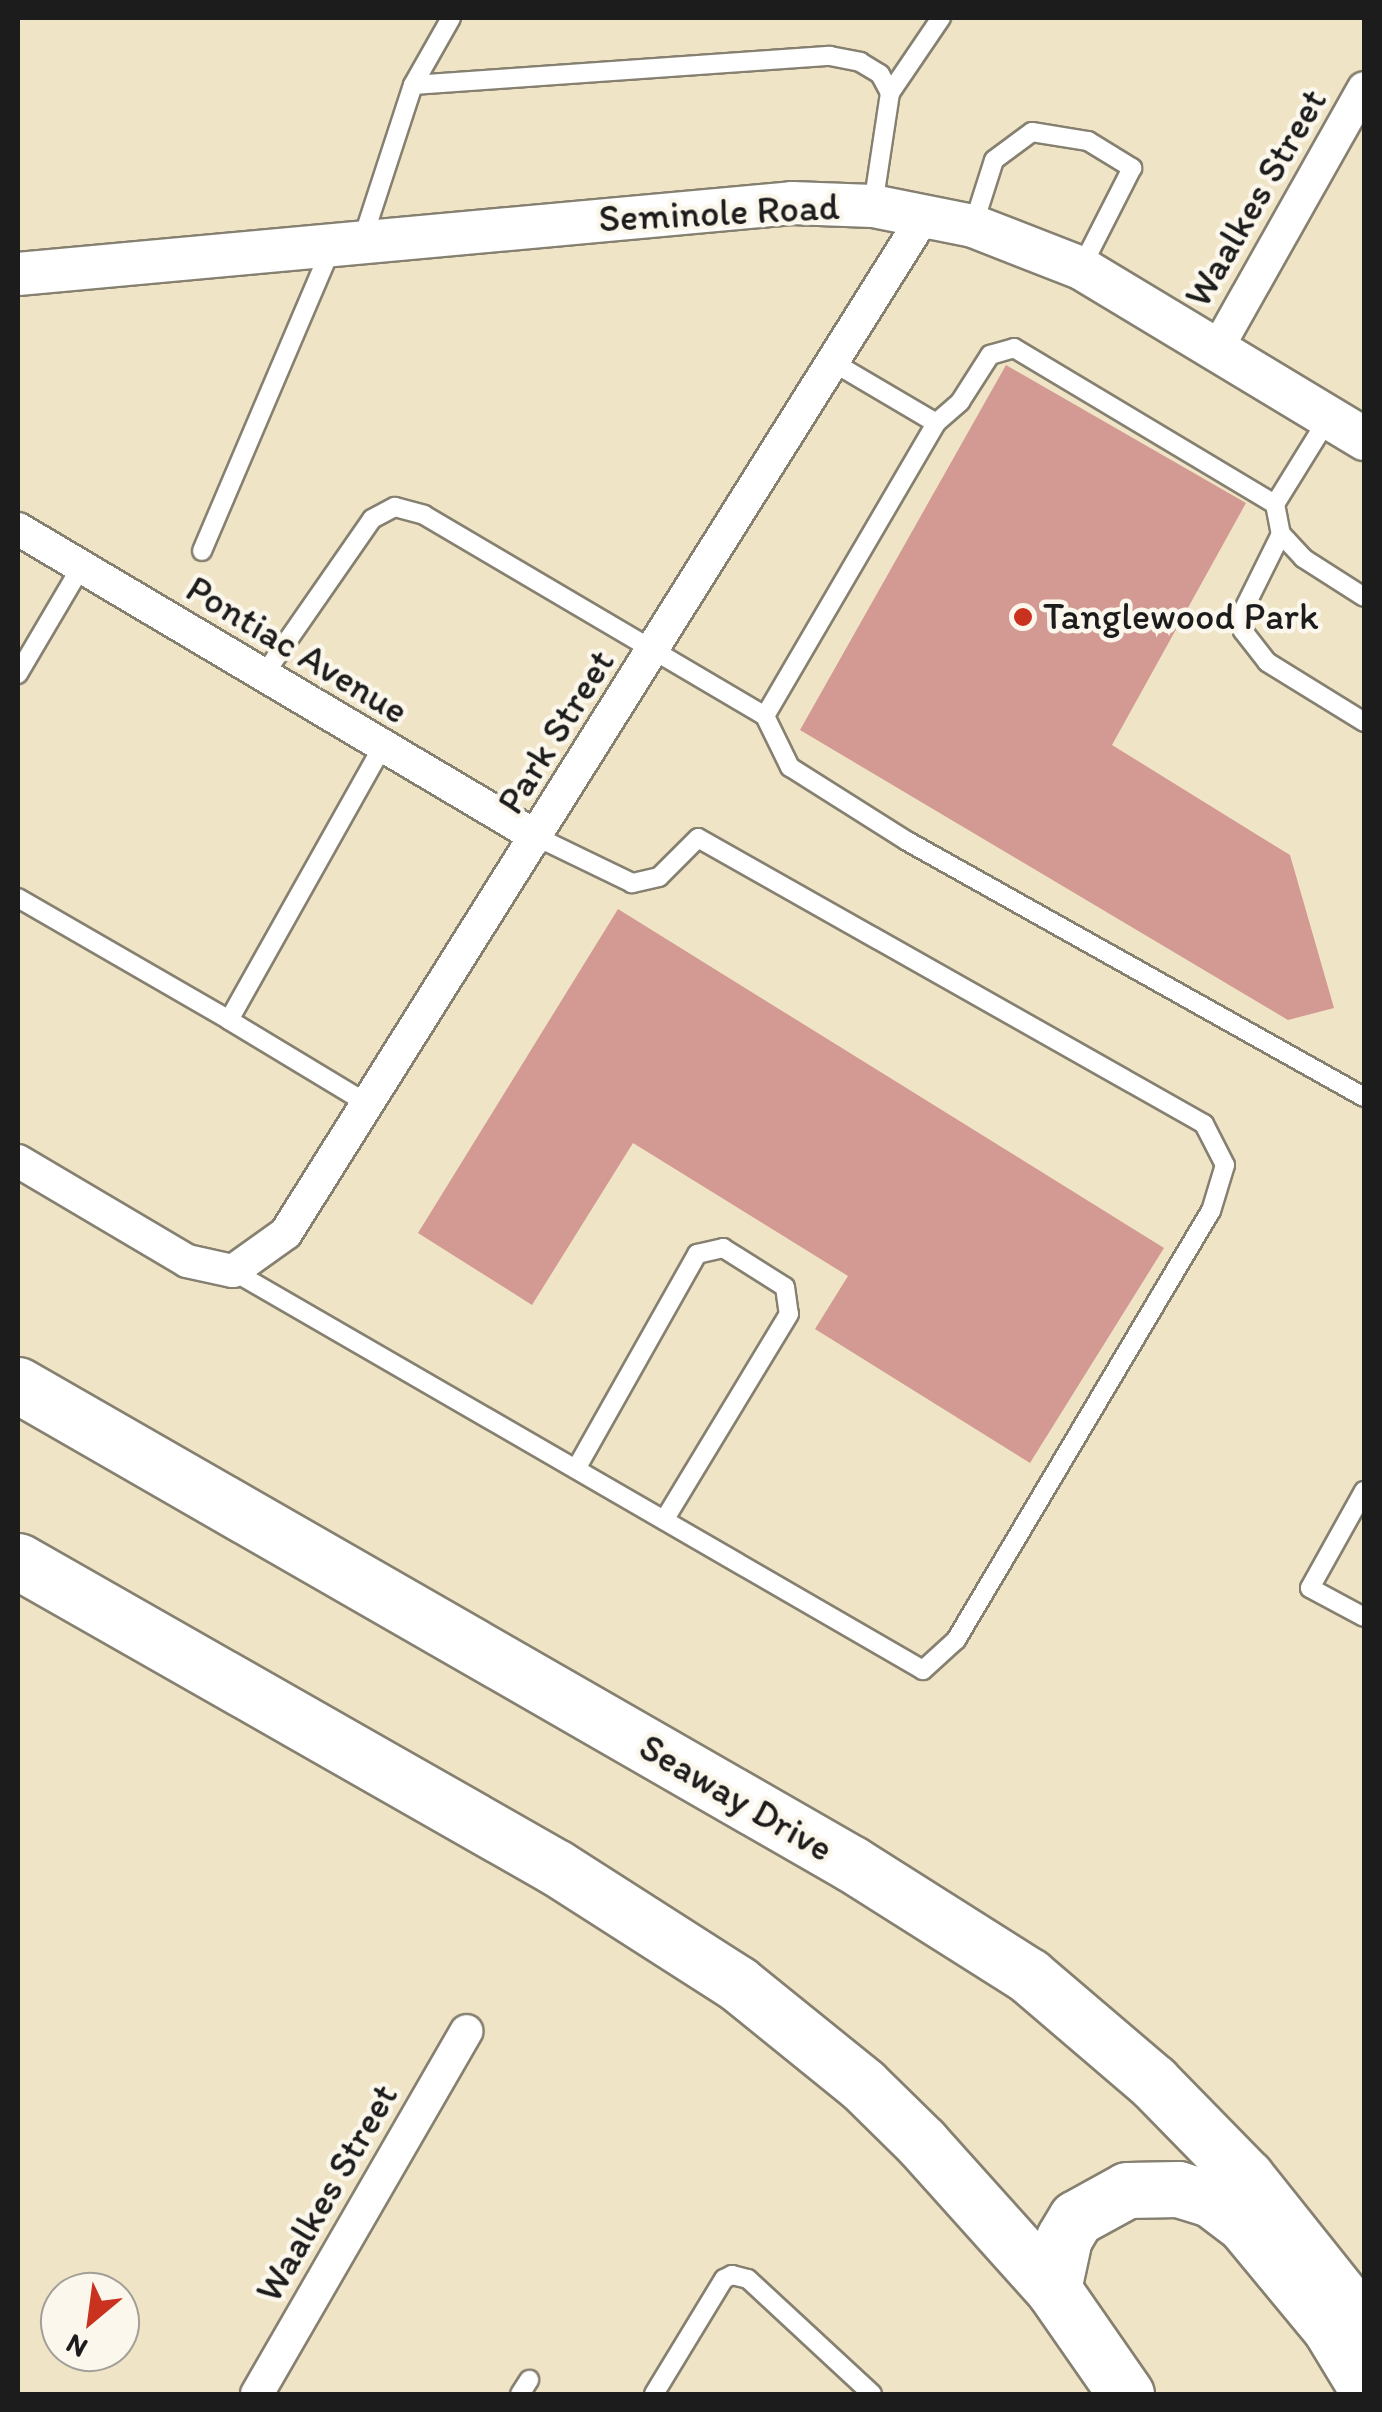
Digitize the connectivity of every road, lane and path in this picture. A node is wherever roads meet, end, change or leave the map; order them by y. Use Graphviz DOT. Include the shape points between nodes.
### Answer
graph roads {
  1 [pos="451,18"];
  2 [pos="941,18"];
  3 [pos="413,85"];
  4 [pos="1364,88"];
  5 [pos="890,93"];
  6 [pos="873,206"];
  7 [pos="924,216"];
  8 [pos="973,226"];
  9 [pos="347,242"];
  10 [pos="1081,268"];
  11 [pos="22,282"];
  12 [pos="1218,347"];
  13 [pos="836,364"];
  14 [pos="1329,417"];
  15 [pos="936,424"];
  16 [pos="1364,439"];
  17 [pos="1274,504"];
  18 [pos="18,529"];
  19 [pos="1280,534"];
  20 [pos="202,551"];
  21 [pos="81,567"];
  22 [pos="1364,597"];
  23 [pos="654,653"];
  24 [pos="18,674"];
  25 [pos="263,676"];
  26 [pos="765,716"];
  27 [pos="1364,722"];
  28 [pos="382,747"];
  29 [pos="537,836"];
  30 [pos="18,898"];
  31 [pos="229,1020"];
  32 [pos="1364,1097"];
  33 [pos="368,1104"];
  34 [pos="18,1161"];
  35 [pos="233,1271"];
  36 [pos="18,1385"];
  37 [pos="576,1469"];
  38 [pos="1364,1491"];
  39 [pos="664,1520"];
  40 [pos="18,1561"];
  41 [pos="1364,1617"];
  42 [pos="467,2030"];
  43 [pos="1054,2289"];
  44 [pos="1364,2325"];
  45 [pos="1364,2384"];
  46 [pos="256,2394"];
  47 [pos="654,2394"];
  48 [pos="872,2394"];
  49 [pos="1126,2394"];
  1 -- 3 [label="lane"];
  2 -- 5 [label="lane"];
  3 -- 5 [label="lane" via="830,56 880,74"];
  3 -- 9 [label="lane"];
  4 -- 12 [label="street, Waalkes Street"];
  5 -- 6 [label="lane"];
  6 -- 7 [label="street, Seminole Road"];
  6 -- 9 [label="street, Seminole Road" via="792,203"];
  7 -- 8 [label="street, Seminole Road"];
  7 -- 13 [label="street, Park Street"];
  8 -- 10 [label="street, Seminole Road"];
  8 -- 10 [label="lane" via="994,160 1032,132 1088,141 1132,168"];
  9 -- 11 [label="street, Seminole Road"];
  9 -- 20 [label="lane"];
  10 -- 12 [label="street, Seminole Road"];
  12 -- 14 [label="street, Seminole Road"];
  13 -- 15 [label="lane"];
  13 -- 23 [label="street, Park Street"];
  14 -- 16 [label="street, Seminole Road"];
  14 -- 17 [label="lane"];
  15 -- 17 [label="lane" via="960,402 990,354 1014,348"];
  15 -- 26 [label="lane"];
  17 -- 19 [label="lane"];
  18 -- 21 [label="street, Pontiac Avenue"];
  19 -- 22 [label="lane" via="1303,558"];
  19 -- 27 [label="lane" via="1243,612 1243,631 1267,662"];
  21 -- 24 [label="lane"];
  21 -- 25 [label="street, Pontiac Avenue"];
  23 -- 25 [label="lane" via="602,615 424,515 395,507 349,547"];
  23 -- 26 [label="lane"];
  23 -- 29 [label="street, Park Street"];
  25 -- 28 [label="street, Pontiac Avenue"];
  26 -- 32 [label="lane" via="790,767 924,851"];
  28 -- 29 [label="street, Pontiac Avenue"];
  28 -- 31 [label="lane"];
  29 -- 33 [label="street, Park Street"];
  29 -- 39 [label="lane" via="632,883 660,877 698,838 1204,1124 1225,1165 1211,1212 956,1640 924,1670"];
  30 -- 31 [label="lane"];
  31 -- 33 [label="lane"];
  33 -- 35 [label="street, Park Street" via="286,1234"];
  34 -- 35 [label="street" via="187,1261"];
  35 -- 37 [label="lane"];
  36 -- 44 [label="highway, Seaway Drive" via="800,1834 1029,1976 1140,2070 1246,2177"];
  37 -- 39 [label="lane"];
  37 -- 39 [label="lane" via="696,1254 722,1248 785,1288 789,1314"];
  38 -- 41 [label="lane" via="1310,1588"];
  40 -- 43 [label="highway" via="557,1868 737,1983 863,2085"];
  42 -- 46 [label="street, Waalkes Street"];
  43 -- 45 [label="highway" via="1064,2238 1076,2218 1127,2190 1178,2188 1211,2198 1244,2224 1330,2328"];
  43 -- 49 [label="highway"];
  47 -- 48 [label="lane" via="732,2276 748,2280"];
}
